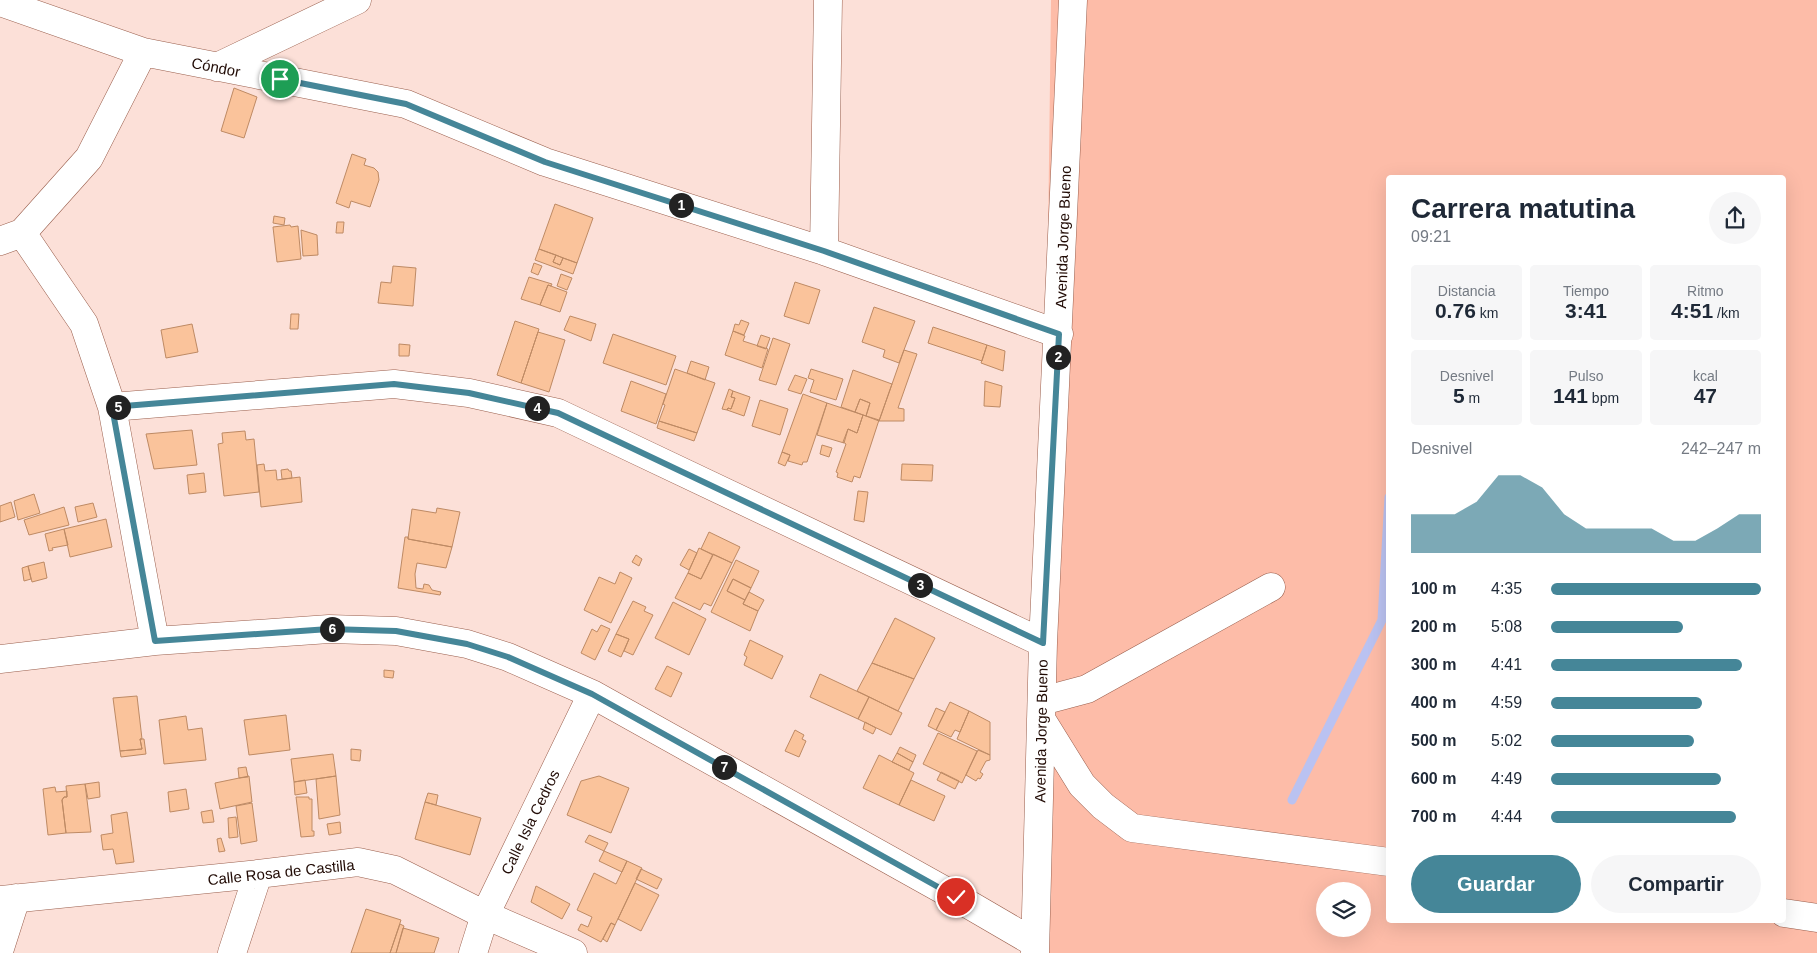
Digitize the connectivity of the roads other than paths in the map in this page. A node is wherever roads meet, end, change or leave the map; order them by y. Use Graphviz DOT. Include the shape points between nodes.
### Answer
graph roads {
  1 [pos="357,0"];
  2 [pos="828,0"];
  3 [pos="1074,0"];
  4 [pos="0,2"];
  5 [pos="143,52"];
  6 [pos="216,67"];
  7 [pos="11,237"];
  8 [pos="824,251"];
  9 [pos="1059,334"];
  10 [pos="112,407"];
  11 [pos="1270,587"];
  12 [pos="155,641"];
  13 [pos="1043,643"];
  14 [pos="0,659"];
  15 [pos="592,694"];
  16 [pos="1042,710"];
  17 [pos="1386,862"];
  18 [pos="258,874"];
  19 [pos="8,899"];
  20 [pos="1786,913"];
  21 [pos="485,915"];
  22 [pos="1817,918"];
  23 [pos="0,948"];
  24 [pos="1035,948"];
  25 [pos="232,953"];
  26 [pos="473,953"];
  27 [pos="573,953"];
  1 -- 6 [label="street"];
  2 -- 8 [label="street"];
  3 -- 9 [label="street, Avenida Jorge Bueno"];
  4 -- 5 [label="street, Cóndor"];
  5 -- 6 [label="street, Cóndor"];
  5 -- 7 [label="street" via="88,158"];
  6 -- 8 [label="street, Cóndor" via="406,104 545,162"];
  7 -- 10 [label="street" via="84,324"];
  8 -- 9 [label="street, Cóndor"];
  9 -- 13 [label="street, Avenida Jorge Bueno"];
  10 -- 12 [label="street"];
  10 -- 13 [label="street" via="394,384 469,393 558,413"];
  11 -- 16 [label="street" via="1087,689"];
  12 -- 14 [label="street"];
  12 -- 15 [label="street" via="329,629 396,631 467,644 508,657"];
  13 -- 16 [label="street, Avenida Jorge Bueno"];
  15 -- 21 [label="street, Calle Isla Cedros"];
  15 -- 24 [label="street" via="956,897"];
  16 -- 17 [label="street" via="1082,785 1132,828"];
  16 -- 24 [label="street, Avenida Jorge Bueno"];
  18 -- 19 [label="street, Calle Rosa de Castilla"];
  18 -- 21 [label="street, Calle Rosa de Castilla" via="358,862 395,870"];
  18 -- 25 [label="street"];
  19 -- 23 [label="street"];
  20 -- 22 [label="street"];
  21 -- 26 [label="street, Calle Isla Cedros"];
  21 -- 27 [label="street, Calle Rosa de Castilla"];
}
